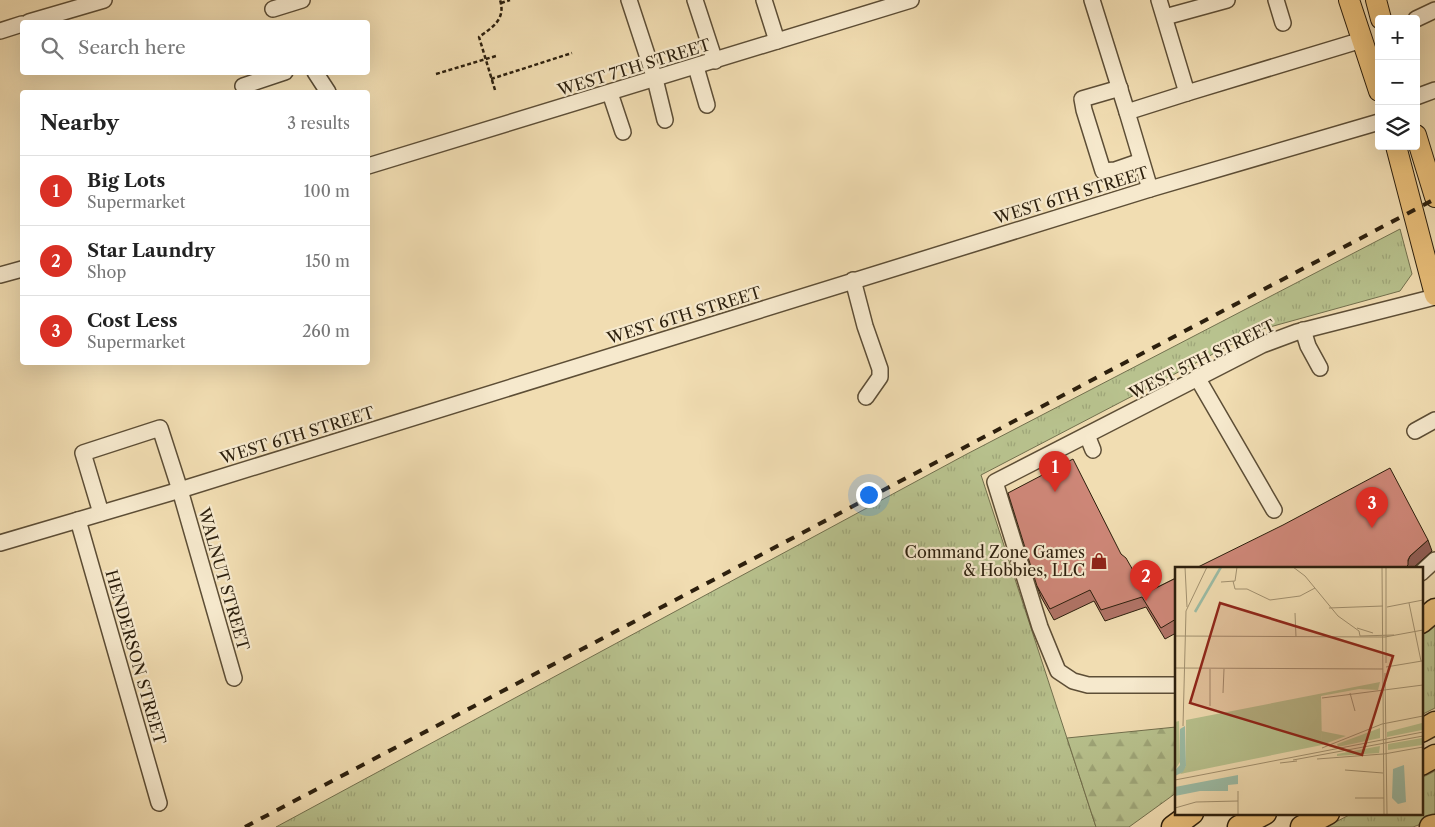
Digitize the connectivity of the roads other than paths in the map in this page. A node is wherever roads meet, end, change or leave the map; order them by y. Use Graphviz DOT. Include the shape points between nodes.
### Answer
graph roads {
  1 [pos="104,0"];
  2 [pos="302,0"];
  3 [pos="629,0"];
  4 [pos="695,0"];
  5 [pos="764,0"];
  6 [pos="911,0"];
  7 [pos="1092,0"];
  8 [pos="1159,0"];
  9 [pos="1227,0"];
  10 [pos="1276,0"];
  11 [pos="1349,0"];
  12 [pos="1354,0"];
  13 [pos="1376,0"];
  14 [pos="273,10"];
  15 [pos="1435,10"];
  16 [pos="1380,15"];
  17 [pos="1164,17"];
  18 [pos="1420,17"];
  19 [pos="36,20"];
  20 [pos="1283,23"];
  21 [pos="20,25"];
  22 [pos="0,31"];
  23 [pos="1362,40"];
  24 [pos="777,41"];
  25 [pos="1375,41"];
  26 [pos="715,61"];
  27 [pos="696,67"];
  28 [pos="276,75"];
  29 [pos="317,75"];
  30 [pos="655,79"];
  31 [pos="1375,79"];
  32 [pos="243,86"];
  33 [pos="1120,88"];
  34 [pos="327,90"];
  35 [pos="1435,90"];
  36 [pos="610,93"];
  37 [pos="1187,93"];
  38 [pos="1420,96"];
  39 [pos="707,104"];
  40 [pos="1127,112"];
  41 [pos="665,120"];
  42 [pos="1375,123"];
  43 [pos="622,132"];
  44 [pos="1420,148"];
  45 [pos="1397,150"];
  46 [pos="1410,150"];
  47 [pos="1141,161"];
  48 [pos="370,165"];
  49 [pos="1150,189"];
  50 [pos="1433,189"];
  51 [pos="20,270"];
  52 [pos="0,275"];
  53 [pos="853,280"];
  54 [pos="1435,296"];
  55 [pos="1303,330"];
  56 [pos="1320,368"];
  57 [pos="1198,379"];
  58 [pos="866,397"];
  59 [pos="1435,420"];
  60 [pos="1415,431"];
  61 [pos="1087,435"];
  62 [pos="1093,450"];
  63 [pos="180,490"];
  64 [pos="1274,510"];
  65 [pos="101,513"];
  66 [pos="78,520"];
  67 [pos="0,543"];
  68 [pos="1435,560"];
  69 [pos="1422,572"];
  70 [pos="1435,610"];
  71 [pos="1422,621"];
  72 [pos="234,678"];
  73 [pos="1175,685"];
  74 [pos="1435,724"];
  75 [pos="1422,730"];
  76 [pos="1435,756"];
  77 [pos="1422,763"];
  78 [pos="159,803"];
  79 [pos="1191,814"];
  80 [pos="1263,814"];
  81 [pos="1326,814"];
  82 [pos="1435,826"];
  83 [pos="1173,827"];
  84 [pos="1239,827"];
  85 [pos="1302,827"];
  86 [pos="1431,827"];
  1 -- 19 [label="street"];
  2 -- 14 [label="street"];
  3 -- 30 [label="street"];
  4 -- 26 [label="street"];
  5 -- 24 [label="street"];
  6 -- 24 [label="street, WEST 7TH STREET"];
  7 -- 33 [label="street"];
  8 -- 17 [label="street"];
  9 -- 17 [label="street"];
  10 -- 20 [label="street"];
  11 -- 23 [label="main road"];
  12 -- 25 [label="main road" via="1366,11"];
  13 -- 16 [label="main road"];
  15 -- 18 [label="street"];
  17 -- 37 [label="street"];
  21 -- 22 [label="street"];
  23 -- 31 [label="main road"];
  23 -- 37 [label="street"];
  24 -- 26 [label="street, WEST 7TH STREET"];
  26 -- 27 [label="street, WEST 7TH STREET"];
  27 -- 30 [label="street, WEST 7TH STREET"];
  27 -- 39 [label="street"];
  28 -- 32 [label="street"];
  29 -- 34 [label="street"];
  30 -- 36 [label="street, WEST 7TH STREET"];
  30 -- 41 [label="street"];
  33 -- 40 [label="street"];
  33 -- 47 [label="street" via="1082,99 1084,110 1103,172"];
  35 -- 38 [label="street"];
  36 -- 43 [label="street"];
  36 -- 48 [label="street, WEST 7TH STREET"];
  37 -- 40 [label="street"];
  40 -- 47 [label="street"];
  42 -- 49 [label="street, WEST 6TH STREET"];
  44 -- 50 [label="main road"];
  45 -- 54 [label="main road"];
  46 -- 50 [label="main road" via="1420,180"];
  47 -- 49 [label="street"];
  49 -- 53 [label="street, WEST 6TH STREET"];
  51 -- 52 [label="street"];
  53 -- 58 [label="street" via="880,369 880,377"];
  53 -- 63 [label="street, WEST 6TH STREET"];
  54 -- 55 [label="street, WEST 5TH STREET"];
  55 -- 56 [label="street"];
  55 -- 57 [label="street, WEST 5TH STREET" via="1262,345"];
  57 -- 61 [label="street, WEST 5TH STREET"];
  57 -- 64 [label="street"];
  59 -- 60 [label="street"];
  61 -- 62 [label="street"];
  61 -- 73 [label="street, WEST 5TH STREET" via="995,482 1040,627 1058,672 1073,681 1088,685"];
  63 -- 65 [label="street, WEST 6TH STREET"];
  63 -- 65 [label="street, WALNUT STREET" via="160,428 83,453"];
  63 -- 72 [label="street, WALNUT STREET"];
  65 -- 66 [label="street, WEST 6TH STREET"];
  66 -- 67 [label="street, WEST 6TH STREET"];
  66 -- 78 [label="street, HENDERSON STREET"];
  68 -- 69 [label="street"];
  70 -- 71 [label="highway"];
  74 -- 75 [label="highway"];
  76 -- 77 [label="highway"];
  79 -- 83 [label="highway"];
  80 -- 84 [label="highway"];
  81 -- 85 [label="highway"];
  82 -- 86 [label="highway"];
}
